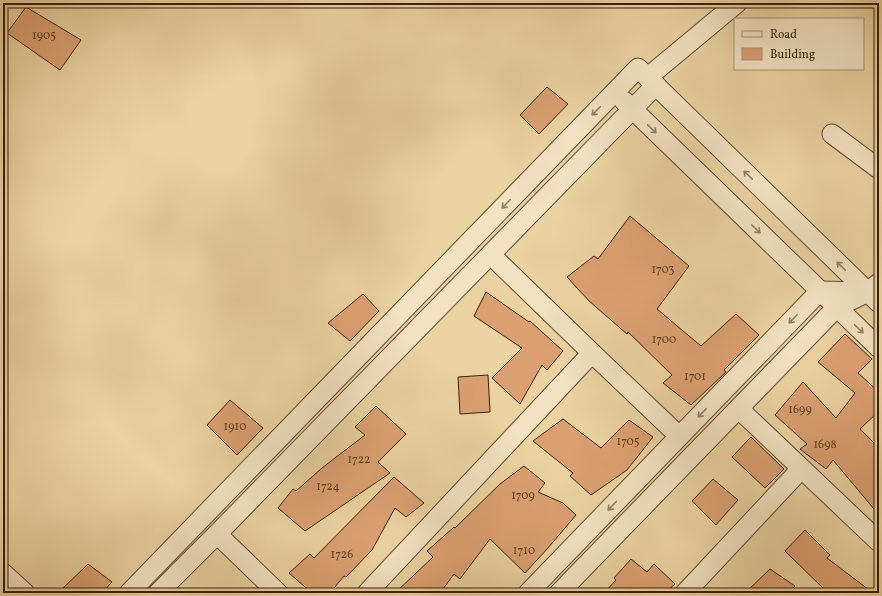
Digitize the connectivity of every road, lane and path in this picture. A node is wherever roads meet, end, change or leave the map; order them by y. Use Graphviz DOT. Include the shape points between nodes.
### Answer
graph roads {
  1 [pos="737,3"];
  2 [pos="652,81"];
  3 [pos="614,92"];
  4 [pos="632,110"];
  5 [pos="832,134"];
  6 [pos="879,169"];
  7 [pos="491,255"];
  8 [pos="820,291"];
  9 [pos="875,293"];
  10 [pos="837,307"];
  11 [pos="879,348"];
  12 [pos="592,353"];
  13 [pos="739,408"];
  14 [pos="679,436"];
  15 [pos="801,469"];
  16 [pos="218,534"];
  17 [pos="879,542"];
  18 [pos="3,573"];
  19 [pos="25,593"];
  20 [pos="129,593"];
  21 [pos="158,593"];
  22 [pos="278,593"];
  23 [pos="367,593"];
  24 [pos="528,593"];
  25 [pos="560,593"];
  26 [pos="685,593"];
  1 -- 2 [label="street"];
  2 -- 3 [label="street" via="638,68"];
  2 -- 4 [label="street"];
  9 -- 2 [label="street, one-way"];
  3 -- 4 [label="street"];
  3 -- 20 [label="street, one-way"];
  4 -- 7 [label="street"];
  4 -- 8 [label="street, one-way"];
  5 -- 6 [label="street"];
  7 -- 12 [label="street"];
  7 -- 16 [label="street"];
  8 -- 9 [label="street"];
  8 -- 10 [label="street"];
  8 -- 14 [label="street, one-way"];
  9 -- 10 [label="street"];
  10 -- 11 [label="street, one-way"];
  10 -- 13 [label="street"];
  12 -- 14 [label="street"];
  12 -- 23 [label="street"];
  13 -- 15 [label="street"];
  13 -- 25 [label="street"];
  14 -- 24 [label="street, one-way"];
  15 -- 17 [label="street"];
  15 -- 26 [label="street"];
  16 -- 21 [label="street"];
  16 -- 22 [label="street"];
  18 -- 19 [label="street"];
}
